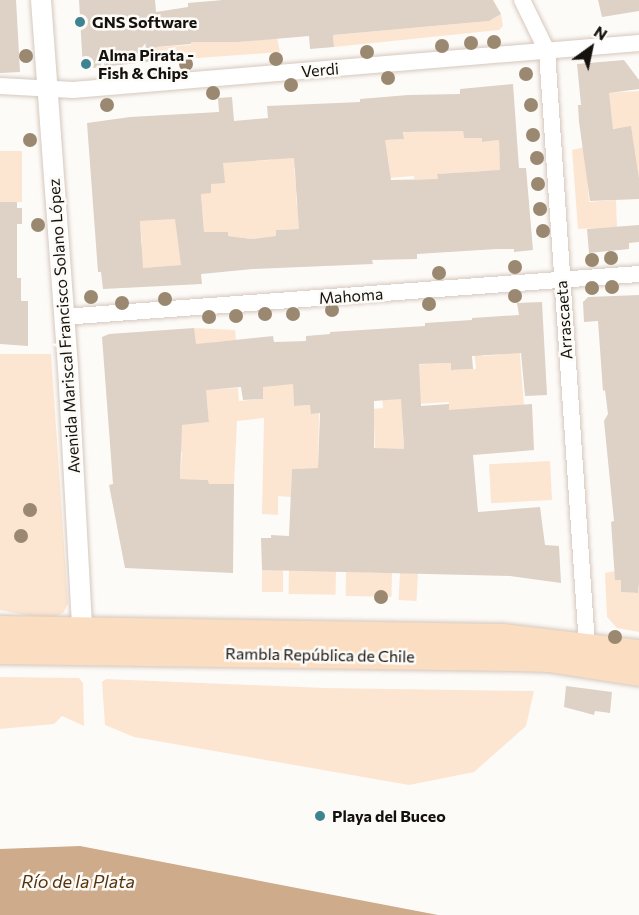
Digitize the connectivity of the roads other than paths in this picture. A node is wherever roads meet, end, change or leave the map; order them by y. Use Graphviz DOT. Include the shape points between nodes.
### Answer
graph roads {
  1 [pos="41,0"];
  2 [pos="522,0"];
  3 [pos="639,43"];
  4 [pos="547,51"];
  5 [pos="0,86"];
  6 [pos="47,88"];
  7 [pos="639,274"];
  8 [pos="561,280"];
  9 [pos="63,317"];
  10 [pos="0,629"];
  11 [pos="82,641"];
  12 [pos="587,646"];
  13 [pos="0,651"];
  14 [pos="639,653"];
  15 [pos="639,673"];
  1 -- 6 [label="street, Avenida Mariscal Francisco Solano López"];
  2 -- 4 [label="street, Arrascaeta"];
  3 -- 4 [label="street, Verdi"];
  4 -- 6 [label="street, Verdi" via="73,90"];
  4 -- 8 [label="street, Arrascaeta"];
  5 -- 6 [label="street, Verdi"];
  6 -- 9 [label="street, Avenida Mariscal Francisco Solano López"];
  7 -- 8 [label="street, Mahoma"];
  8 -- 9 [label="street, Mahoma"];
  8 -- 12 [label="street, Arrascaeta"];
  9 -- 11 [label="street, Avenida Mariscal Francisco Solano López"];
  10 -- 11 [label="main road, Rambla República de Chile"];
  11 -- 12 [label="main road, Rambla República de Chile" via="502,638"];
  11 -- 13 [label="main road, Rambla República de Chile"];
  11 -- 15 [label="main road, Rambla República de Chile" via="549,659"];
  12 -- 14 [label="main road, Rambla República de Chile"];
}
